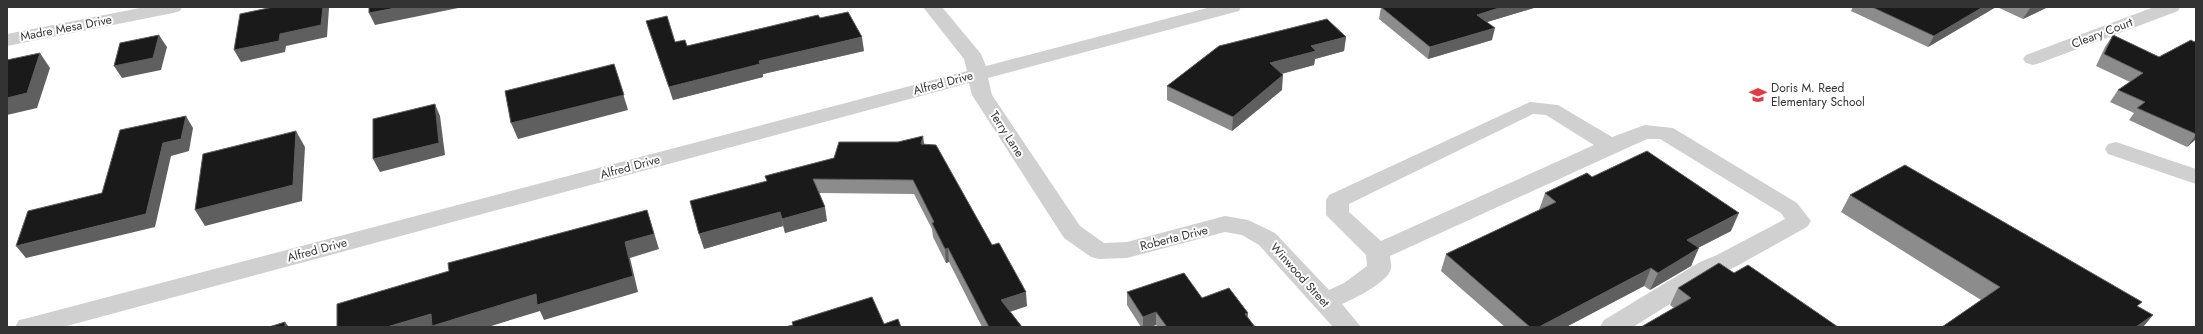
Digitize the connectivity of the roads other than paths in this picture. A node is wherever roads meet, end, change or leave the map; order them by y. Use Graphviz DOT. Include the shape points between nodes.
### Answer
graph roads {
  1 [pos="173,7"];
  2 [pos="932,7"];
  3 [pos="1232,7"];
  4 [pos="2171,7"];
  5 [pos="7,40"];
  6 [pos="2034,59"];
  7 [pos="978,74"];
  8 [pos="1611,146"];
  9 [pos="2116,149"];
  10 [pos="2196,177"];
  11 [pos="1248,228"];
  12 [pos="1099,251"];
  13 [pos="1378,252"];
  14 [pos="1325,302"];
  15 [pos="28,327"];
  16 [pos="1348,327"];
  17 [pos="1613,327"];
  1 -- 5 [label="street, Madre Mesa Drive"];
  2 -- 7 [label="street, Terry Lane" via="974,58"];
  3 -- 7 [label="street, Alfred Drive"];
  4 -- 6 [label="street, Cleary Court"];
  7 -- 12 [label="street, Terry Lane" via="982,95 1072,232"];
  7 -- 15 [label="street, Alfred Drive"];
  8 -- 13 [label="street"];
  8 -- 13 [label="street" via="1551,108 1530,108 1337,200 1338,215"];
  8 -- 17 [label="street" via="1644,132 1665,133 1789,208 1799,221 1709,268"];
  9 -- 10 [label="street"];
  11 -- 12 [label="street, Roberta Drive" via="1225,224 1127,250"];
  11 -- 14 [label="street, Winwood Street" via="1267,239"];
  13 -- 14 [label="street" via="1379,269 1353,289"];
  14 -- 16 [label="street, Winwood Street"];
}
